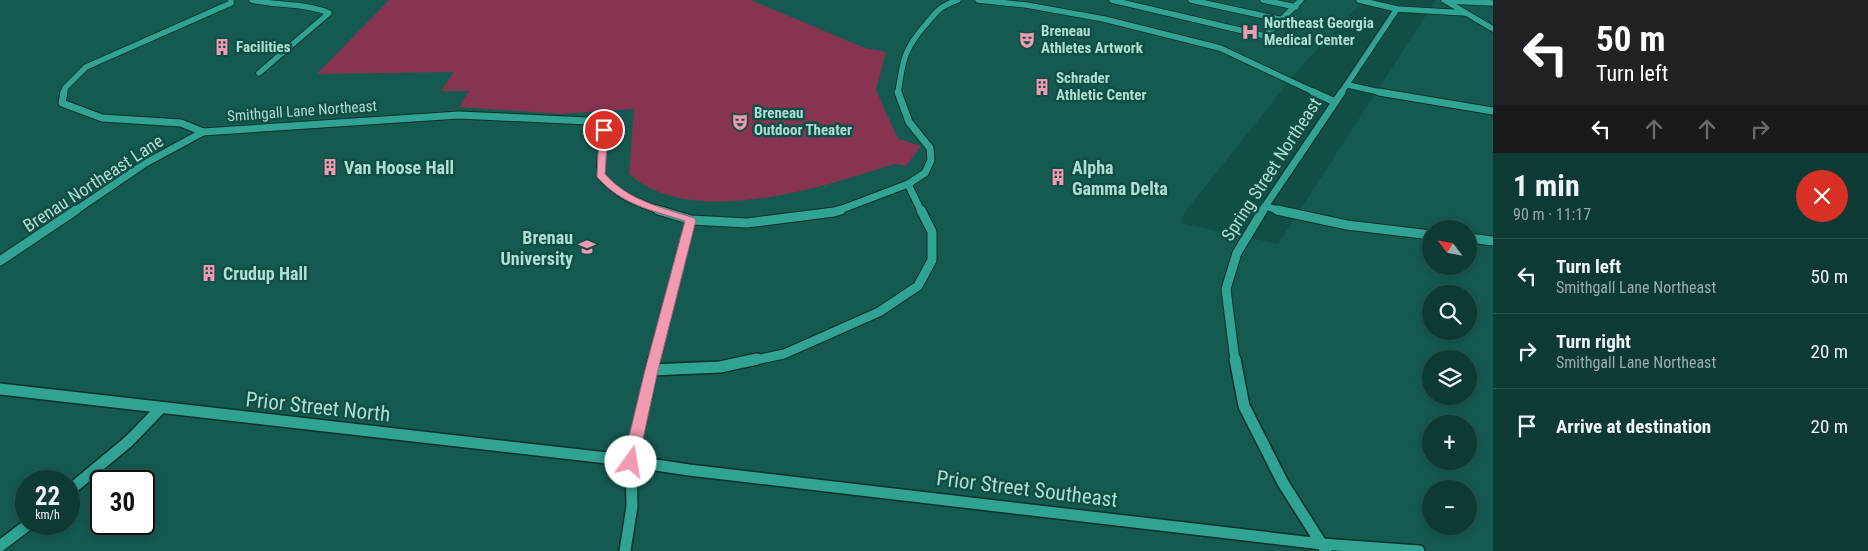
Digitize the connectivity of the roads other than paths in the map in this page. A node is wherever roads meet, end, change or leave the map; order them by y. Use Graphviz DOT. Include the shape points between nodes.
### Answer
graph roads {
  1 [pos="231,0"];
  2 [pos="252,0"];
  3 [pos="958,0"];
  4 [pos="978,0"];
  5 [pos="1112,0"];
  6 [pos="1191,0"];
  7 [pos="1263,0"];
  8 [pos="1300,0"];
  9 [pos="1359,0"];
  10 [pos="1389,0"];
  11 [pos="1445,0"];
  12 [pos="1493,3"];
  13 [pos="1296,7"];
  14 [pos="1397,9"];
  15 [pos="1466,13"];
  16 [pos="1284,20"];
  17 [pos="1493,29"];
  18 [pos="259,73"];
  19 [pos="1348,84"];
  20 [pos="1334,102"];
  21 [pos="1493,111"];
  22 [pos="203,132"];
  23 [pos="908,184"];
  24 [pos="1265,206"];
  25 [pos="691,220"];
  26 [pos="1422,234"];
  27 [pos="1478,239"];
  28 [pos="1493,241"];
  29 [pos="0,261"];
  30 [pos="652,370"];
  31 [pos="0,389"];
  32 [pos="162,408"];
  33 [pos="631,462"];
  34 [pos="80,483"];
  35 [pos="15,535"];
  36 [pos="0,546"];
  37 [pos="1324,548"];
  38 [pos="625,551"];
  39 [pos="1419,551"];
  1 -- 22 [label="street, Smithgall Lane Northeast" via="231,3 86,67 66,88 62,103 102,118 181,123"];
  2 -- 18 [label="street" via="329,13"];
  3 -- 23 [label="street, Smithgall Lane Northeast" via="943,5 911,41 902,64 898,94 909,122 930,148 931,160 926,173"];
  4 -- 20 [label="street" via="1104,19 1220,48"];
  5 -- 16 [label="street" via="1265,36"];
  6 -- 16 [label="street"];
  7 -- 13 [label="street"];
  8 -- 13 [label="street"];
  9 -- 14 [label="street"];
  10 -- 14 [label="street"];
  11 -- 12 [label="street"];
  11 -- 15 [label="street"];
  13 -- 16 [label="street"];
  14 -- 15 [label="street"];
  14 -- 19 [label="street, Spring Street Northeast"];
  15 -- 17 [label="street"];
  19 -- 20 [label="street, Spring Street Northeast"];
  19 -- 21 [label="street" via="1393,96"];
  20 -- 24 [label="street, Spring Street Northeast"];
  22 -- 25 [label="street, Smithgall Lane Northeast" via="360,119 459,115 598,123 604,130 600,175 612,188 634,202"];
  22 -- 29 [label="street, Brenau Northeast Lane" via="144,164"];
  23 -- 25 [label="street, Smithgall Lane Northeast" via="834,212 747,223"];
  23 -- 30 [label="street" via="932,232 932,260 918,286 879,312 784,354 720,367"];
  24 -- 26 [label="street" via="1297,216"];
  24 -- 37 [label="street, Spring Street Northeast" via="1237,253 1226,289 1232,344 1244,406 1284,483"];
  25 -- 30 [label="street"];
  27 -- 28 [label="street"];
  30 -- 33 [label="street"];
  31 -- 32 [label="street, Prior Street North"];
  32 -- 33 [label="street, Prior Street North"];
  32 -- 34 [label="street"];
  33 -- 37 [label="street, Prior Street Southeast"];
  33 -- 38 [label="street" via="632,506"];
  35 -- 36 [label="street"];
  37 -- 39 [label="street, Prior Street Southeast"];
}
